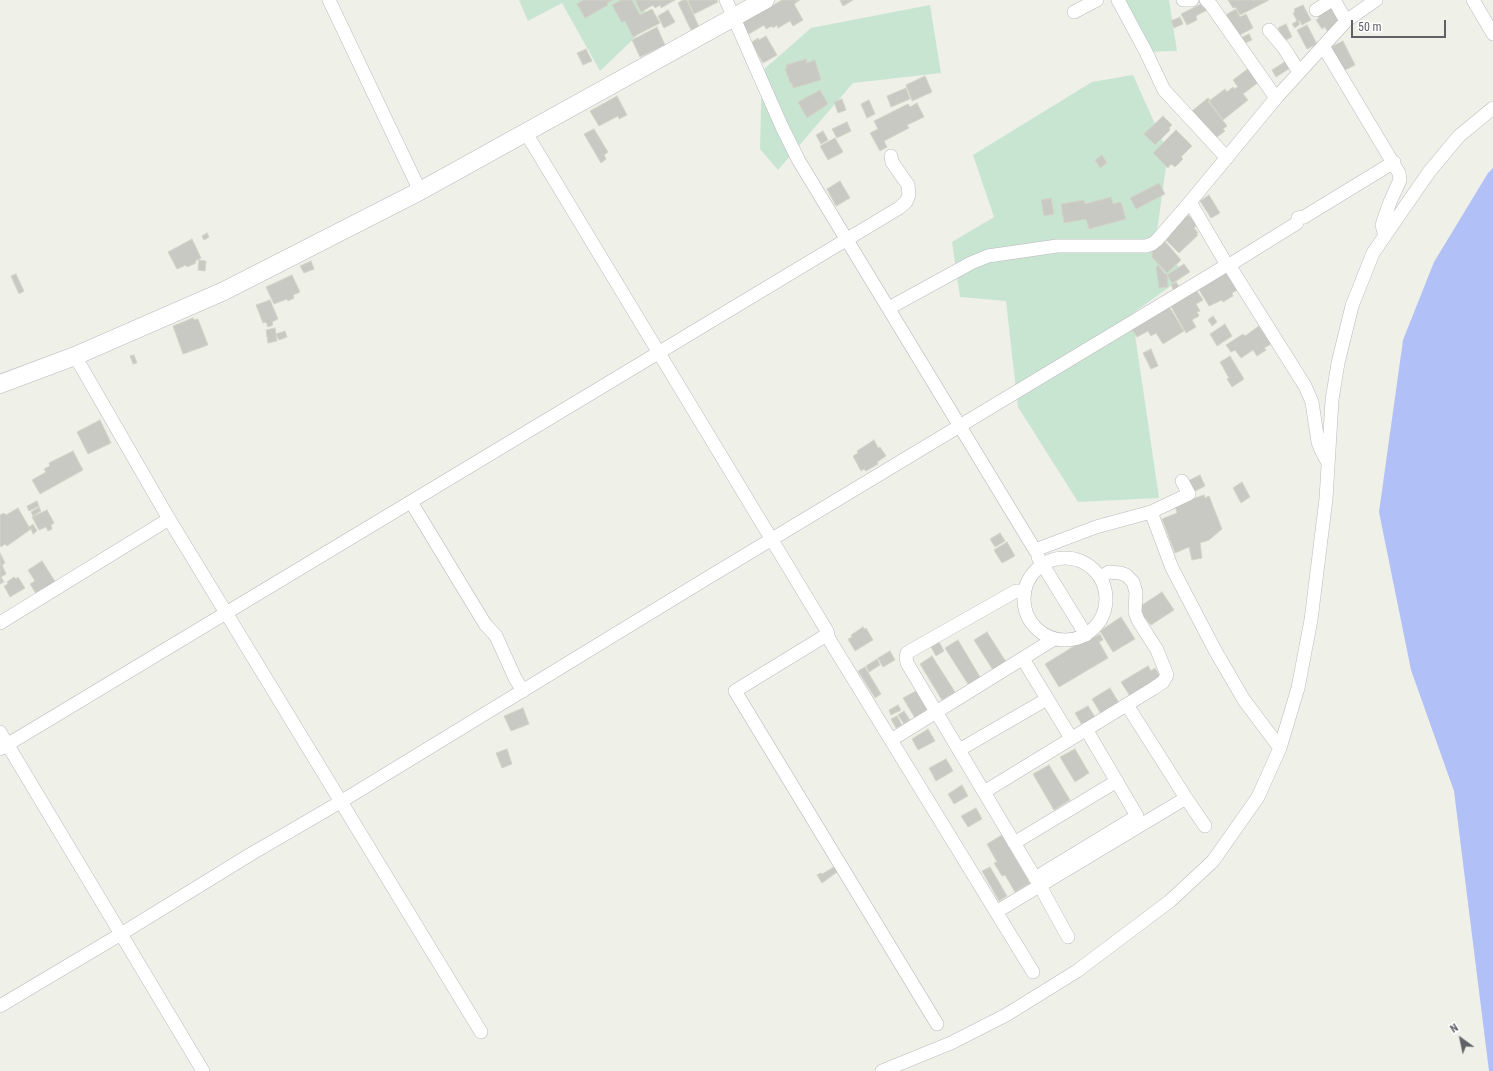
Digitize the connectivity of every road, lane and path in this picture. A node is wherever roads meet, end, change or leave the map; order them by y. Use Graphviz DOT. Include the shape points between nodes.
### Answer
graph roads {
  1 [pos="329,0"];
  2 [pos="726,0"];
  3 [pos="765,0"];
  4 [pos="1097,0"];
  5 [pos="1118,0"];
  6 [pos="1183,0"];
  7 [pos="1192,0"];
  8 [pos="1206,0"];
  9 [pos="1333,0"];
  10 [pos="1376,0"];
  11 [pos="1473,0"];
  12 [pos="1316,10"];
  13 [pos="1074,12"];
  14 [pos="734,18"];
  15 [pos="1346,21"];
  16 [pos="1269,30"];
  17 [pos="1493,34"];
  18 [pos="1323,46"];
  19 [pos="1299,72"];
  20 [pos="1276,98"];
  21 [pos="1493,108"];
  22 [pos="526,133"];
  23 [pos="891,156"];
  24 [pos="1227,158"];
  25 [pos="1394,162"];
  26 [pos="420,191"];
  27 [pos="1190,202"];
  28 [pos="1385,236"];
  29 [pos="847,240"];
  30 [pos="1228,265"];
  31 [pos="889,308"];
  32 [pos="659,353"];
  33 [pos="74,356"];
  34 [pos="0,384"];
  35 [pos="960,426"];
  36 [pos="1328,463"];
  37 [pos="1182,481"];
  38 [pos="411,502"];
  39 [pos="1151,512"];
  40 [pos="169,519"];
  41 [pos="771,540"];
  42 [pos="1035,550"];
  43 [pos="1042,564"];
  44 [pos="1101,577"];
  45 [pos="1024,591"];
  46 [pos="226,613"];
  47 [pos="0,624"];
  48 [pos="828,634"];
  49 [pos="1086,635"];
  50 [pos="1054,639"];
  51 [pos="1023,659"];
  52 [pos="523,691"];
  53 [pos="1047,698"];
  54 [pos="1127,705"];
  55 [pos="937,713"];
  56 [pos="1086,729"];
  57 [pos="0,732"];
  58 [pos="1071,738"];
  59 [pos="891,740"];
  60 [pos="4,747"];
  61 [pos="1280,748"];
  62 [pos="959,750"];
  63 [pos="1117,782"];
  64 [pos="984,792"];
  65 [pos="1186,798"];
  66 [pos="342,801"];
  67 [pos="1205,826"];
  68 [pos="1014,843"];
  69 [pos="1037,882"];
  70 [pos="996,912"];
  71 [pos="121,934"];
  72 [pos="1068,936"];
  73 [pos="1033,972"];
  74 [pos="0,1006"];
  75 [pos="937,1024"];
  76 [pos="481,1032"];
  77 [pos="203,1071"];
  78 [pos="882,1071"];
  1 -- 26 [label="street"];
  2 -- 14 [label="street"];
  3 -- 14 [label="street"];
  4 -- 13 [label="street"];
  5 -- 24 [label="street" via="1164,90"];
  6 -- 7 [label="street"];
  8 -- 20 [label="street"];
  9 -- 12 [label="street"];
  9 -- 15 [label="street"];
  10 -- 15 [label="street"];
  11 -- 17 [label="street"];
  14 -- 22 [label="street"];
  14 -- 29 [label="street" via="782,128"];
  15 -- 18 [label="street"];
  16 -- 19 [label="street"];
  18 -- 19 [label="street"];
  18 -- 25 [label="street"];
  19 -- 20 [label="street"];
  20 -- 24 [label="street"];
  21 -- 28 [label="street" via="1460,136 1429,172"];
  22 -- 26 [label="street"];
  22 -- 32 [label="street"];
  23 -- 29 [label="street" via="892,162 908,185 909,195 906,202"];
  24 -- 27 [label="street"];
  25 -- 28 [label="street" via="1400,180 1382,225"];
  25 -- 30 [label="street" via="1304,217 1298,218 1297,223"];
  26 -- 33 [label="street" via="224,291"];
  27 -- 30 [label="street"];
  27 -- 31 [label="street" via="1152,244 1057,246 988,256"];
  28 -- 36 [label="street" via="1373,252 1352,306 1332,400"];
  29 -- 31 [label="street"];
  29 -- 32 [label="street"];
  30 -- 35 [label="street"];
  30 -- 36 [label="street" via="1305,386 1312,402 1318,442"];
  31 -- 35 [label="street"];
  32 -- 38 [label="street"];
  32 -- 41 [label="street"];
  33 -- 34 [label="street"];
  33 -- 40 [label="street"];
  35 -- 41 [label="street"];
  35 -- 42 [label="street"];
  36 -- 61 [label="street" via="1311,620 1298,688"];
  37 -- 39 [label="street" via="1189,494"];
  38 -- 46 [label="street"];
  38 -- 52 [label="street" via="485,624 496,636"];
  39 -- 42 [label="street" via="1096,527"];
  39 -- 61 [label="street" via="1172,568 1216,652 1244,700"];
  40 -- 46 [label="street"];
  40 -- 47 [label="street"];
  41 -- 48 [label="street"];
  41 -- 52 [label="street"];
  42 -- 43 [label="street"];
  43 -- 44 [label="street" via="1058,558 1074,558 1090,565"];
  43 -- 45 [label="street" via="1027,581"];
  43 -- 49 [label="street"];
  44 -- 49 [label="street" via="1106,589 1107,603 1096,627"];
  44 -- 54 [label="street" via="1109,572 1120,573 1133,582 1136,592 1135,612 1157,650 1167,675 1163,682"];
  45 -- 50 [label="street" via="1023,604 1033,626"];
  45 -- 55 [label="street" via="1016,591 907,653 907,663"];
  46 -- 60 [label="street"];
  46 -- 66 [label="street"];
  48 -- 59 [label="street"];
  48 -- 75 [label="street" via="735,691"];
  49 -- 50 [label="street" via="1070,640"];
  50 -- 51 [label="street"];
  51 -- 53 [label="street"];
  51 -- 55 [label="street"];
  52 -- 66 [label="street"];
  53 -- 58 [label="street"];
  53 -- 62 [label="street"];
  54 -- 56 [label="street"];
  54 -- 65 [label="street"];
  55 -- 59 [label="street"];
  55 -- 62 [label="street"];
  56 -- 58 [label="street"];
  56 -- 63 [label="street"];
  57 -- 60 [label="street"];
  58 -- 64 [label="street"];
  59 -- 70 [label="street"];
  60 -- 71 [label="street"];
  61 -- 78 [label="street" via="1258,797 1213,861 1170,901 1077,971 1006,1015 951,1043"];
  62 -- 64 [label="street"];
  63 -- 68 [label="street"];
  63 -- 69 [label="street" via="1137,816"];
  64 -- 68 [label="street"];
  65 -- 67 [label="street"];
  65 -- 69 [label="street"];
  66 -- 71 [label="street"];
  66 -- 76 [label="street"];
  68 -- 69 [label="street"];
  69 -- 70 [label="street"];
  69 -- 72 [label="street"];
  70 -- 73 [label="street"];
  71 -- 74 [label="street"];
  71 -- 77 [label="street"];
}
